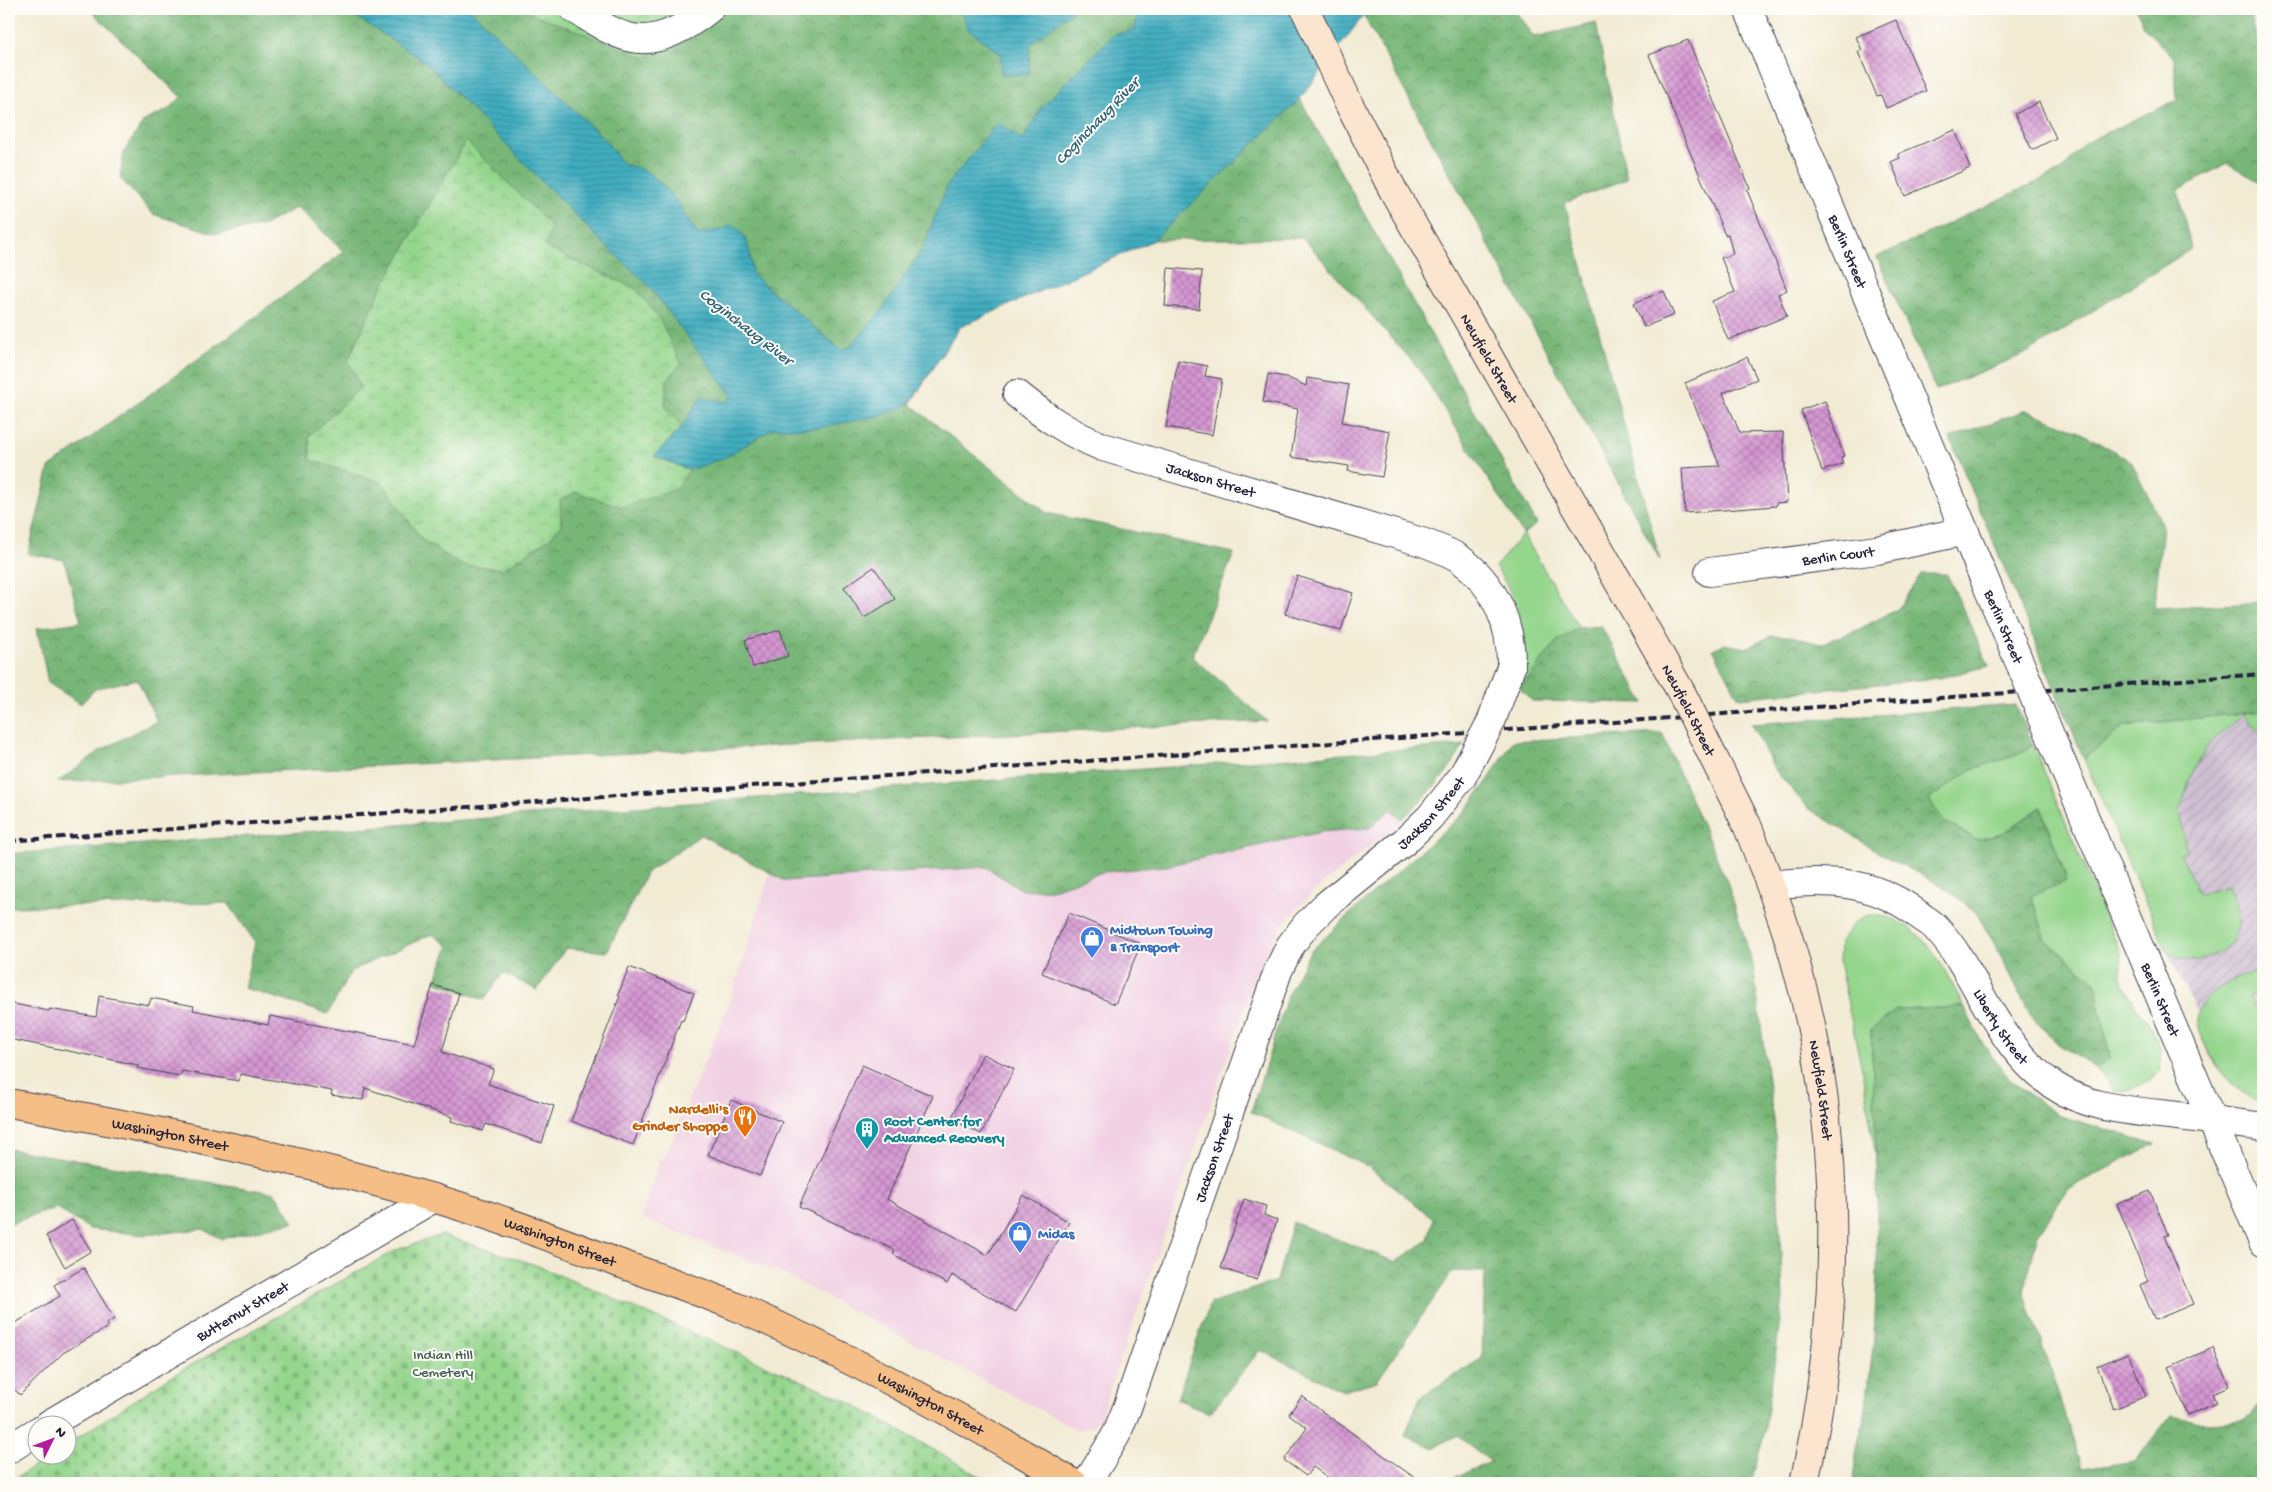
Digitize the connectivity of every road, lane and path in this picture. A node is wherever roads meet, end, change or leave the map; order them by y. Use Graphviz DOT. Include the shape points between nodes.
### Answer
graph roads {
  1 [pos="574,9"];
  2 [pos="709,9"];
  3 [pos="1305,9"];
  4 [pos="1748,9"];
  5 [pos="1017,394"];
  6 [pos="1965,531"];
  7 [pos="1709,572"];
  8 [pos="1771,885"];
  9 [pos="9,1103"];
  10 [pos="2212,1120"];
  11 [pos="2263,1127"];
  12 [pos="434,1198"];
  13 [pos="2263,1242"];
  14 [pos="66,1414"];
  15 [pos="28,1437"];
  16 [pos="9,1449"];
  17 [pos="1073,1483"];
  18 [pos="1087,1483"];
  19 [pos="1804,1483"];
  1 -- 2 [label="street" via="633,38 660,37 693,22"];
  3 -- 8 [label="main road, Newfield Street, bridge" via="1394,192 1681,692 1747,825"];
  4 -- 6 [label="street, Berlin Street"];
  5 -- 18 [label="street, Jackson Street, bridge" via="1043,415 1103,448 1425,544 1459,558 1482,580 1499,605 1510,638 1511,666 1503,694 1462,777 1430,817 1315,915 1290,946 1278,971 1127,1408 1116,1435"];
  6 -- 7 [label="street, Berlin Court" via="1877,550"];
  6 -- 10 [label="street, Berlin Street, bridge"];
  8 -- 10 [label="street, Liberty Street" via="1810,881 1844,883 1874,889 1906,906 1936,928 1960,959 2004,1035 2025,1062 2053,1086 2084,1100 2123,1110"];
  8 -- 19 [label="main road, Newfield Street" via="1796,963 1813,1032 1832,1173 1830,1311 1813,1442"];
  9 -- 12 [label="highway, Washington Street" via="244,1149"];
  10 -- 11 [label="street, Liberty Street"];
  10 -- 13 [label="street, Berlin Street"];
  12 -- 14 [label="street, Butternut Street"];
  12 -- 17 [label="highway, Washington Street" via="528,1228 736,1307 893,1381"];
  15 -- 16 [label="street"];
}
